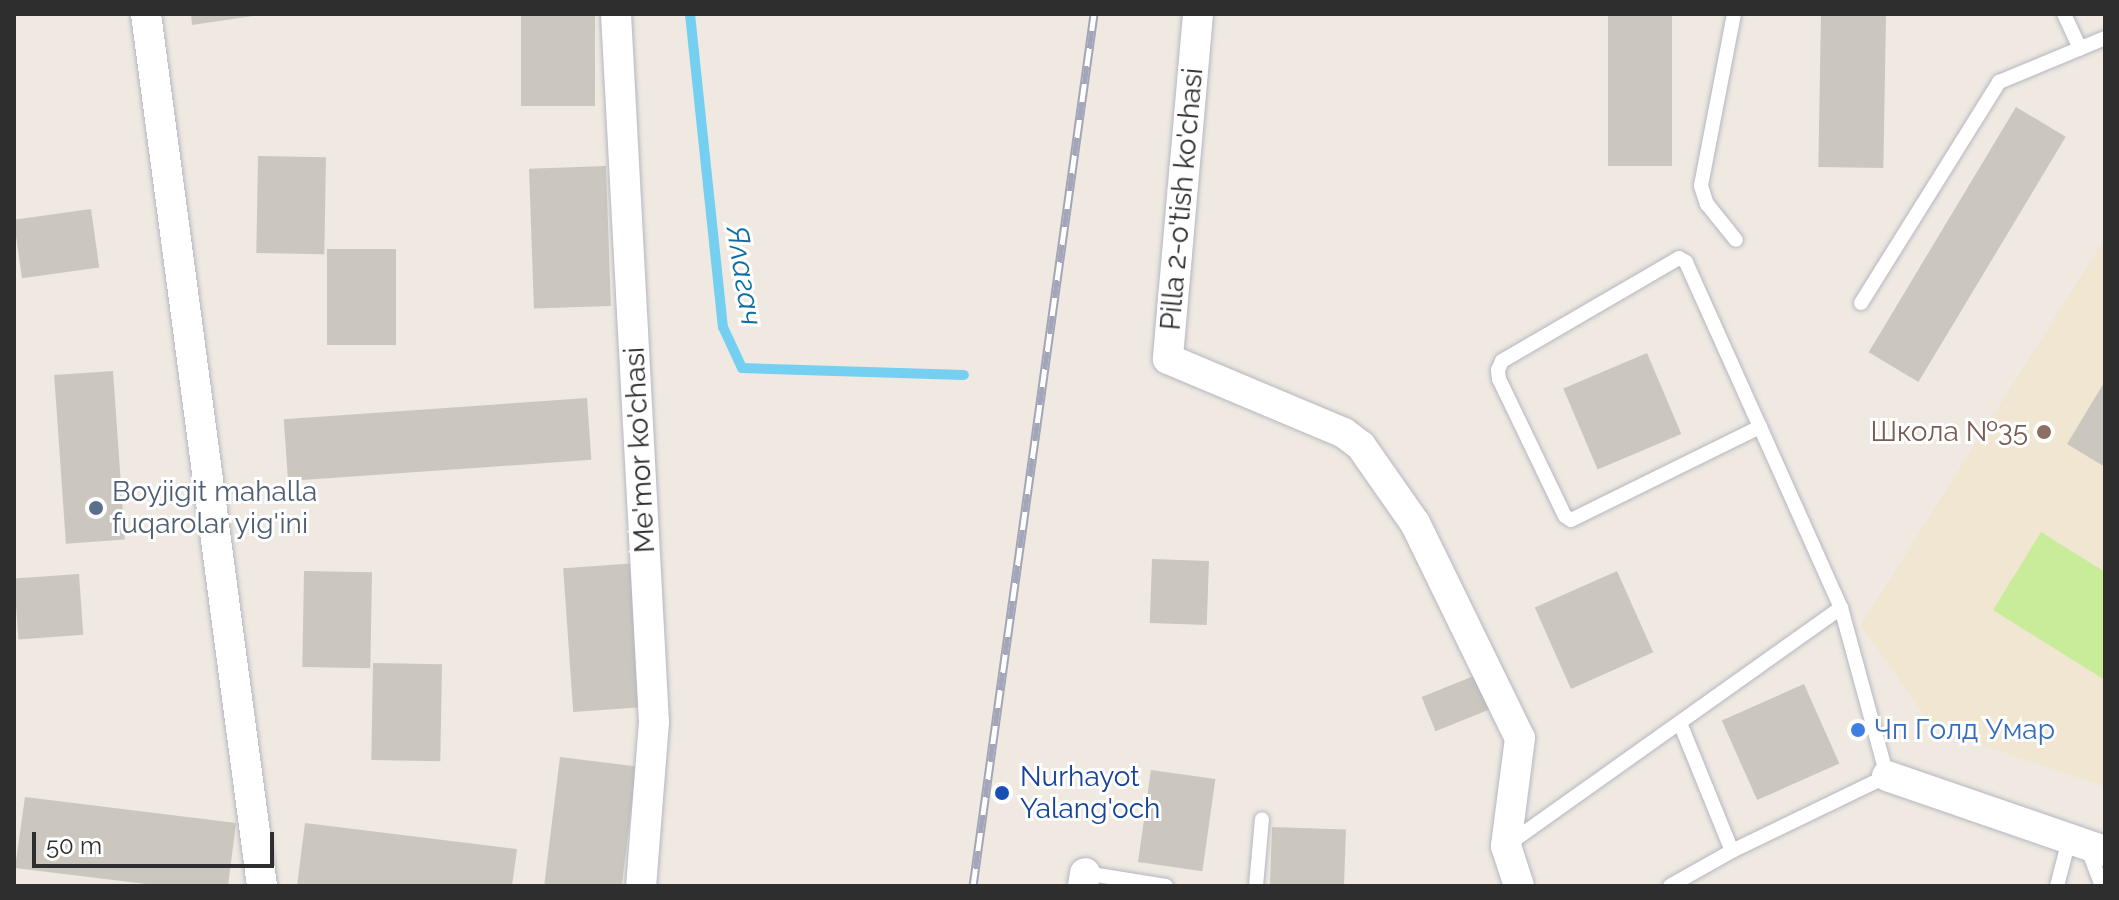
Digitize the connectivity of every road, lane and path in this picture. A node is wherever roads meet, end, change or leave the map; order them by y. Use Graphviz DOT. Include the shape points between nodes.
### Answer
graph roads {
  1 [pos="146,14"];
  2 [pos="616,14"];
  3 [pos="1198,14"];
  4 [pos="1734,14"];
  5 [pos="2064,14"];
  6 [pos="2105,38"];
  7 [pos="2080,49"];
  8 [pos="1736,240"];
  9 [pos="1861,303"];
  10 [pos="1760,427"];
  11 [pos="1841,608"];
  12 [pos="1680,723"];
  13 [pos="1887,776"];
  14 [pos="1262,819"];
  15 [pos="1506,846"];
  16 [pos="2087,846"];
  17 [pos="1732,851"];
  18 [pos="1084,880"];
  19 [pos="262,886"];
  20 [pos="641,886"];
  21 [pos="1166,886"];
  22 [pos="1256,886"];
  23 [pos="1519,886"];
  24 [pos="1670,886"];
  25 [pos="2057,886"];
  26 [pos="2102,886"];
  1 -- 19 [label="street"];
  2 -- 20 [label="street, Me'mor ko'chasi" via="654,722"];
  3 -- 15 [label="street, Pilla 2-o'tish ko'chasi" via="1168,359 1344,433 1361,446 1415,523 1520,738"];
  4 -- 8 [label="lane" via="1701,186 1707,204"];
  5 -- 7 [label="lane"];
  6 -- 7 [label="lane"];
  7 -- 9 [label="lane" via="1999,82"];
  10 -- 10 [label="lane" via="1686,262 1679,258 1502,361 1498,370 1571,520"];
  10 -- 11 [label="lane"];
  11 -- 12 [label="lane"];
  11 -- 13 [label="lane"];
  12 -- 15 [label="lane"];
  12 -- 17 [label="lane"];
  13 -- 16 [label="street"];
  13 -- 17 [label="lane"];
  14 -- 22 [label="lane"];
  15 -- 23 [label="street, Pilla 2-o'tish ko'chasi"];
  16 -- 25 [label="lane"];
  16 -- 26 [label="lane"];
  17 -- 24 [label="lane"];
  18 -- 21 [label="lane"];
}
